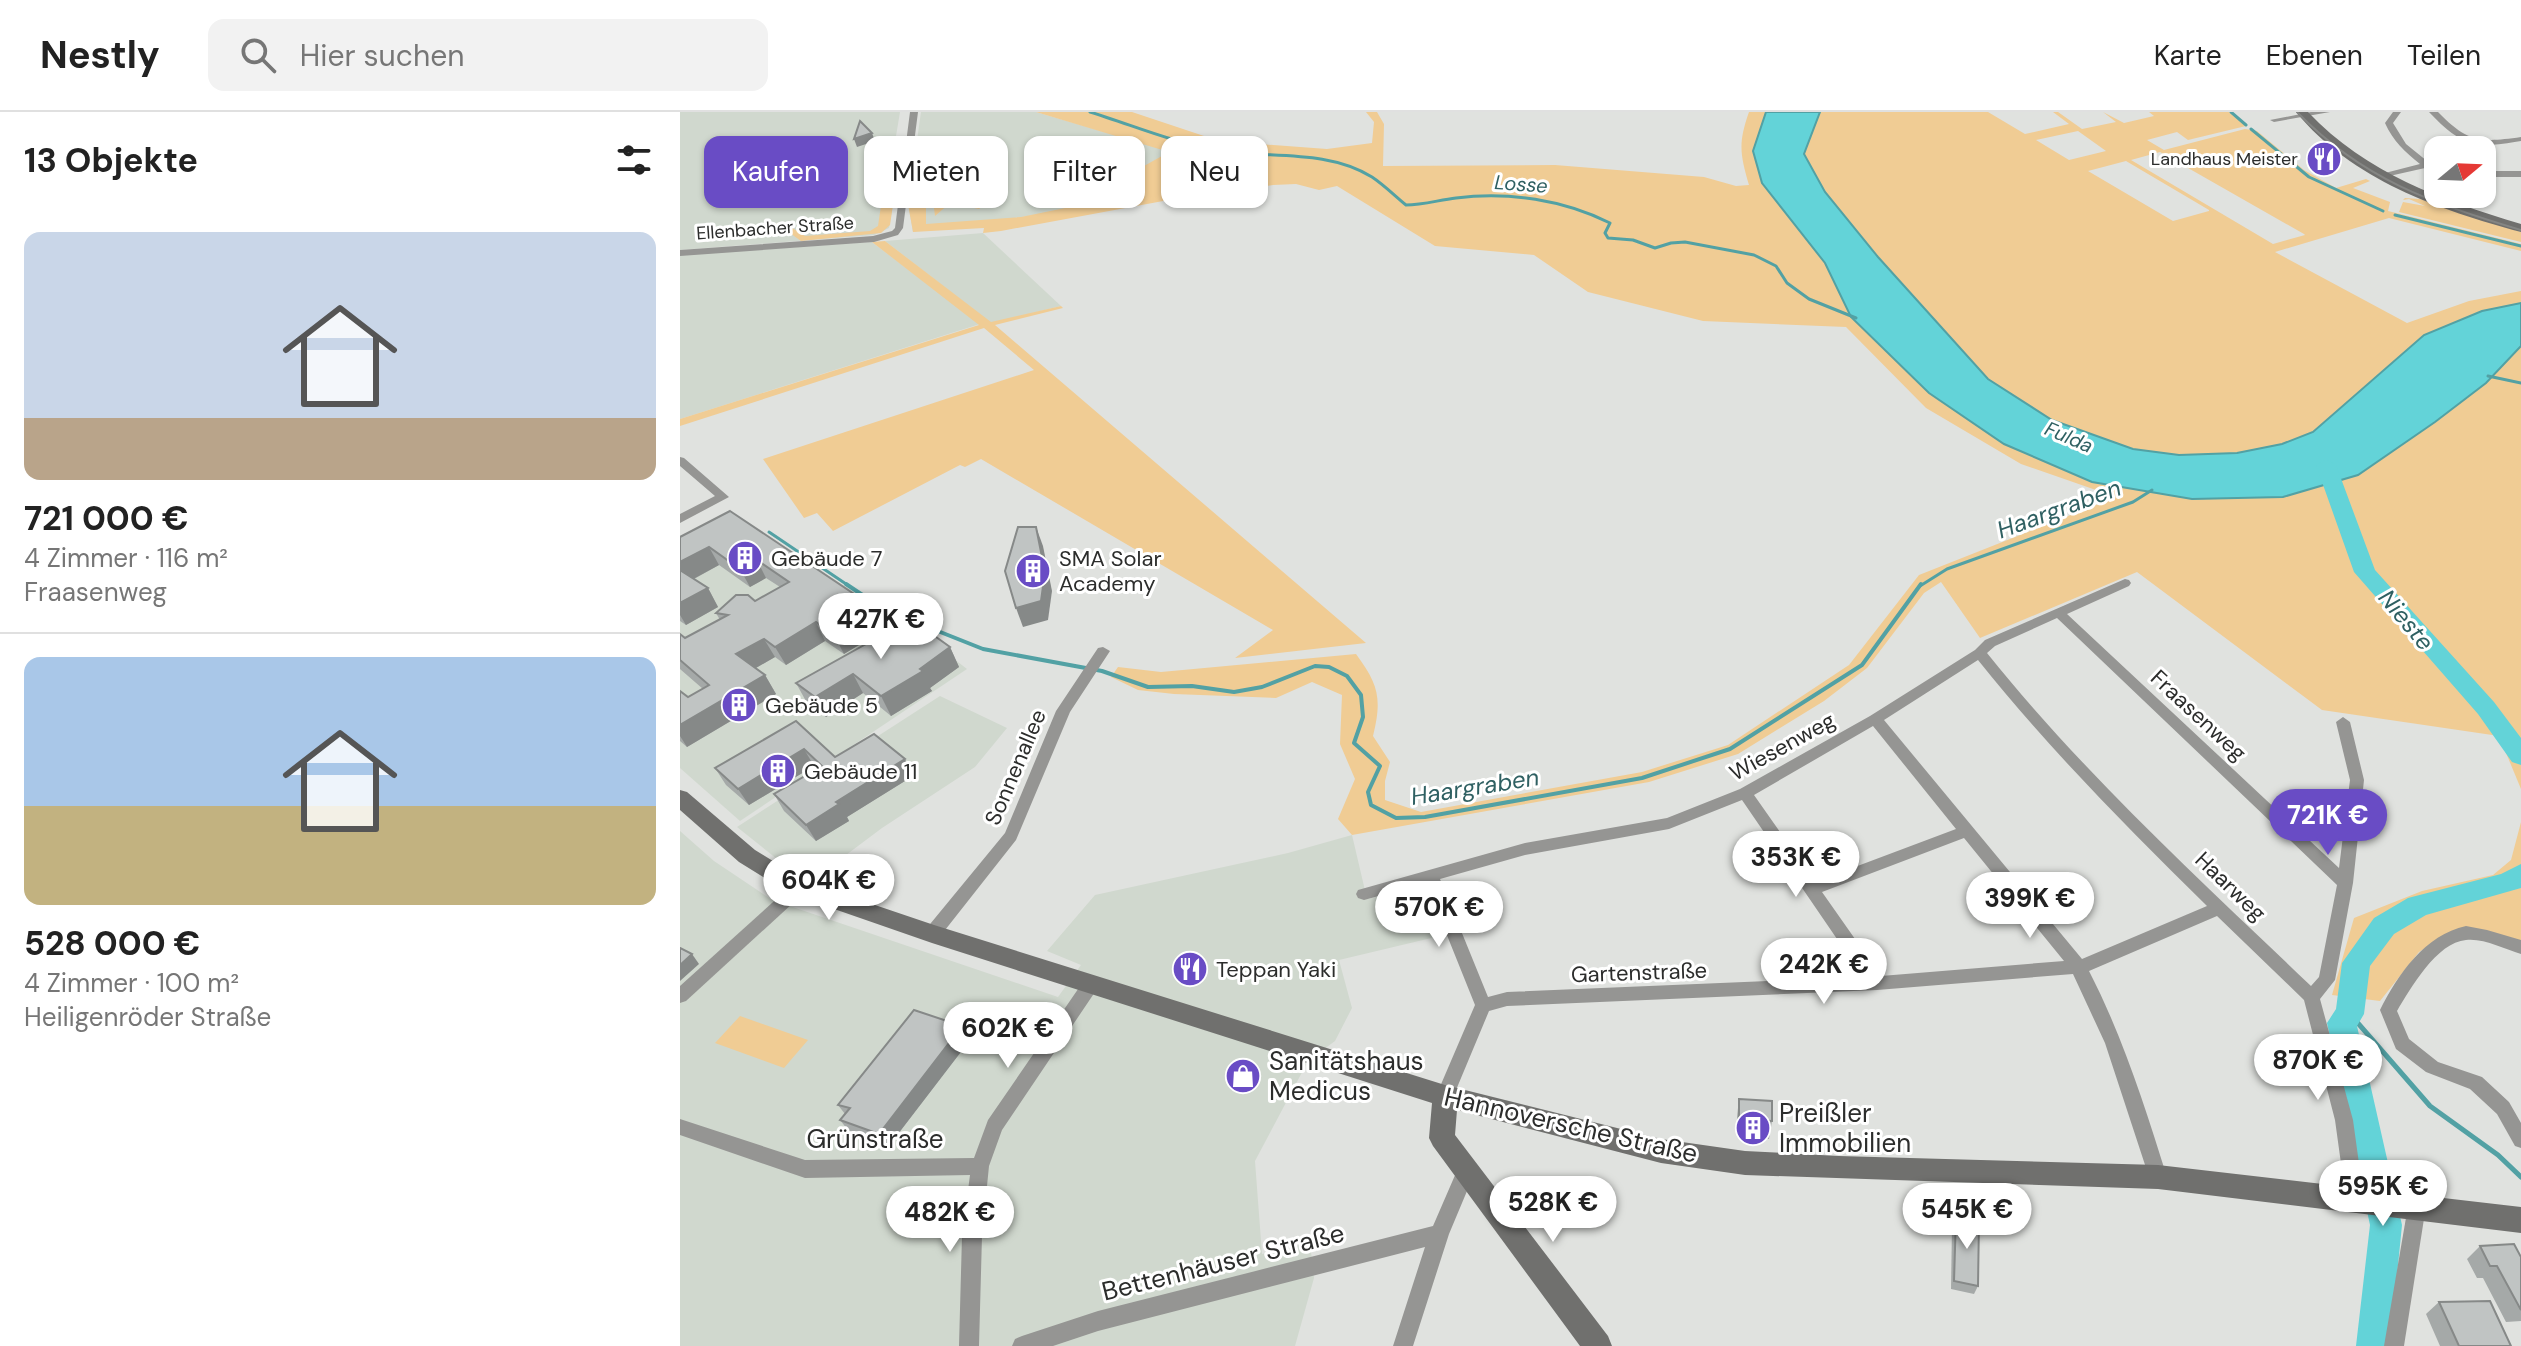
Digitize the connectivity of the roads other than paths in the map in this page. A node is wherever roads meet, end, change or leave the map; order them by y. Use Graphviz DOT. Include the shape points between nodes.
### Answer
graph roads {
  1 [pos="914,112"];
  2 [pos="2326,112"];
  3 [pos="2397,112"];
  4 [pos="2433,112"];
  5 [pos="2299,114"];
  6 [pos="2274,120"];
  7 [pos="2521,139"];
  8 [pos="2424,163"];
  9 [pos="2424,166"];
  10 [pos="2496,174"];
  11 [pos="2521,174"];
  12 [pos="2388,175"];
  13 [pos="2521,228"];
  14 [pos="680,253"];
  15 [pos="680,460"];
  16 [pos="680,519"];
  17 [pos="2125,583"];
  18 [pos="2058,612"];
  19 [pos="1980,653"];
  20 [pos="1100,655"];
  21 [pos="1875,719"];
  22 [pos="2343,722"];
  23 [pos="1745,793"];
  24 [pos="680,798"];
  25 [pos="1966,831"];
  26 [pos="1432,877"];
  27 [pos="2345,883"];
  28 [pos="799,888"];
  29 [pos="1813,889"];
  30 [pos="1364,894"];
  31 [pos="2218,908"];
  32 [pos="932,934"];
  33 [pos="2521,947"];
  34 [pos="2078,967"];
  35 [pos="1877,983"];
  36 [pos="1091,984"];
  37 [pos="680,996"];
  38 [pos="2311,997"];
  39 [pos="1483,1005"];
  40 [pos="1445,1096"];
  41 [pos="680,1127"];
  42 [pos="2521,1140"];
  43 [pos="980,1166"];
  44 [pos="1466,1172"];
  45 [pos="2158,1177"];
  46 [pos="2360,1201"];
  47 [pos="2411,1206"];
  48 [pos="2521,1220"];
  49 [pos="1439,1234"];
  50 [pos="969,1346"];
  51 [pos="1022,1346"];
  52 [pos="1403,1346"];
  53 [pos="1598,1346"];
  54 [pos="2394,1346"];
  1 -- 14 [label="street, Ellenbacher Straße" via="895,233 874,239"];
  2 -- 5 [label="street"];
  3 -- 8 [label="street" via="2389,123 2397,147"];
  4 -- 7 [label="street" via="2466,138 2494,143"];
  5 -- 6 [label="street"];
  5 -- 13 [label="main road" via="2324,144 2394,188"];
  9 -- 12 [label="street"];
  10 -- 11 [label="street"];
  15 -- 16 [label="street" via="723,497"];
  17 -- 18 [label="street, Wiesenweg"];
  18 -- 19 [label="street, Wiesenweg" via="1990,643"];
  18 -- 27 [label="street, Fraasenweg"];
  19 -- 21 [label="street, Wiesenweg"];
  19 -- 31 [label="street, Haarweg" via="2103,795"];
  20 -- 32 [label="street, Sonnenallee" via="1063,711 1011,836"];
  21 -- 23 [label="street, Wiesenweg"];
  21 -- 25 [label="street"];
  22 -- 27 [label="street" via="2357,780"];
  23 -- 26 [label="street, Wiesenweg" via="1669,823 1525,849"];
  23 -- 29 [label="street"];
  24 -- 28 [label="main road, Hannoversche Straße" via="754,862"];
  25 -- 29 [label="street"];
  25 -- 34 [label="street"];
  26 -- 30 [label="street, Wiesenweg"];
  26 -- 39 [label="street"];
  27 -- 38 [label="street" via="2327,980"];
  28 -- 32 [label="main road, Hannoversche Straße"];
  28 -- 37 [label="street"];
  29 -- 35 [label="street"];
  31 -- 34 [label="street, Gartenstraße"];
  31 -- 38 [label="street, Haarweg"];
  32 -- 36 [label="main road, Hannoversche Straße"];
  33 -- 42 [label="street" via="2466,933 2453,937 2426,955 2388,1010 2402,1044 2432,1067 2476,1083 2503,1108"];
  34 -- 35 [label="street, Gartenstraße"];
  34 -- 45 [label="street" via="2120,1060"];
  35 -- 39 [label="street, Gartenstraße" via="1507,999"];
  36 -- 40 [label="main road, Hannoversche Straße"];
  36 -- 43 [label="street" via="994,1126"];
  38 -- 46 [label="street"];
  39 -- 40 [label="street"];
  40 -- 44 [label="main road" via="1442,1138"];
  40 -- 45 [label="main road, Hannoversche Straße" via="1661,1151 1745,1163"];
  41 -- 43 [label="street, Grünstraße" via="805,1169"];
  43 -- 50 [label="street"];
  44 -- 49 [label="street"];
  44 -- 53 [label="main road"];
  45 -- 46 [label="main road, Hannoversche Straße"];
  46 -- 47 [label="main road, Hannoversche Straße"];
  47 -- 48 [label="main road, Hannoversche Straße"];
  47 -- 54 [label="street"];
  49 -- 51 [label="street, Bettenhäuser Straße" via="1098,1321"];
  49 -- 52 [label="street"];
}
